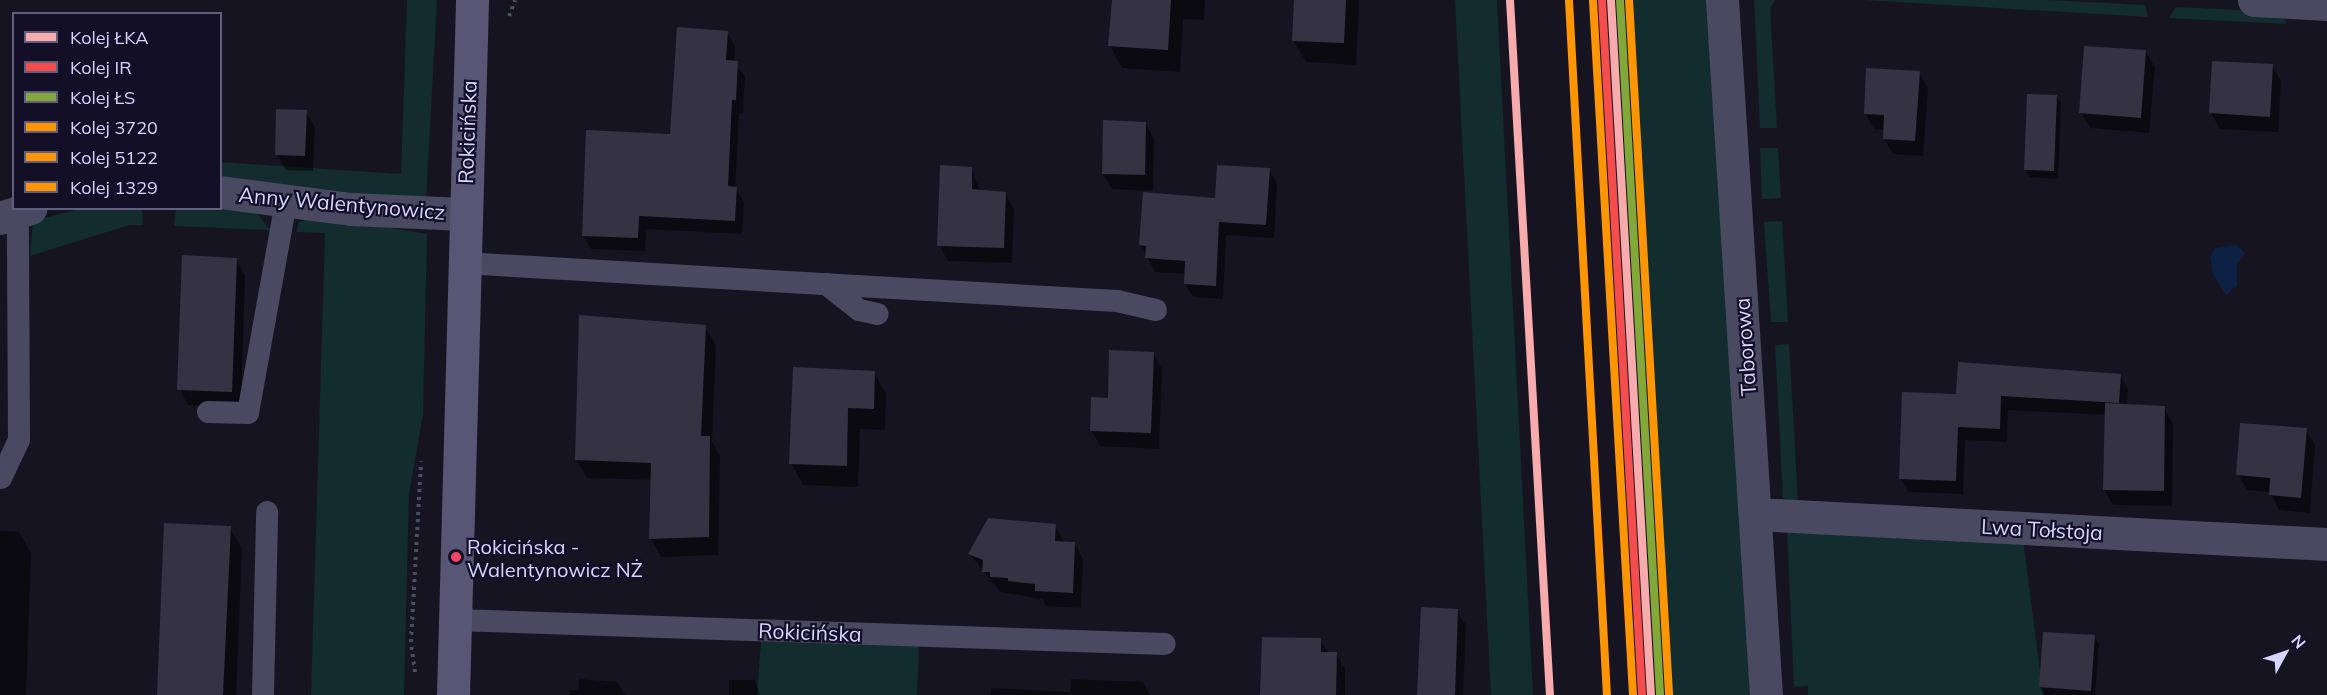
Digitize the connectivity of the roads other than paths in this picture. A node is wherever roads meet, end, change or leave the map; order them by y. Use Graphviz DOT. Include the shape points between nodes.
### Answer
graph roads {
  1 [pos="472,0"];
  2 [pos="1722,0"];
  3 [pos="2254,0"];
  4 [pos="2327,4"];
  5 [pos="222,192"];
  6 [pos="286,201"];
  7 [pos="16,213"];
  8 [pos="464,214"];
  9 [pos="463,263"];
  10 [pos="826,284"];
  11 [pos="1156,310"];
  12 [pos="878,314"];
  13 [pos="208,412"];
  14 [pos="1,478"];
  15 [pos="267,512"];
  16 [pos="1756,514"];
  17 [pos="2327,544"];
  18 [pos="456,620"];
  19 [pos="1165,644"];
  20 [pos="263,695"];
  21 [pos="453,695"];
  22 [pos="1766,695"];
  1 -- 8 [label="main road, Rokicińska"];
  2 -- 16 [label="street, Taborowa"];
  3 -- 4 [label="street"];
  5 -- 6 [label="street, Anny Walentynowicz"];
  6 -- 8 [label="street, Anny Walentynowicz"];
  6 -- 13 [label="lane" via="248,413"];
  7 -- 14 [label="lane" via="19,441"];
  8 -- 9 [label="main road, Rokicińska"];
  9 -- 10 [label="lane"];
  9 -- 18 [label="main road, Rokicińska"];
  10 -- 11 [label="lane" via="1117,301"];
  10 -- 12 [label="lane" via="859,310"];
  15 -- 20 [label="lane"];
  16 -- 17 [label="street, Lwa Tołstoja"];
  16 -- 22 [label="street, Taborowa"];
  18 -- 19 [label="lane, Rokicińska"];
  18 -- 21 [label="main road, Rokicińska"];
}
